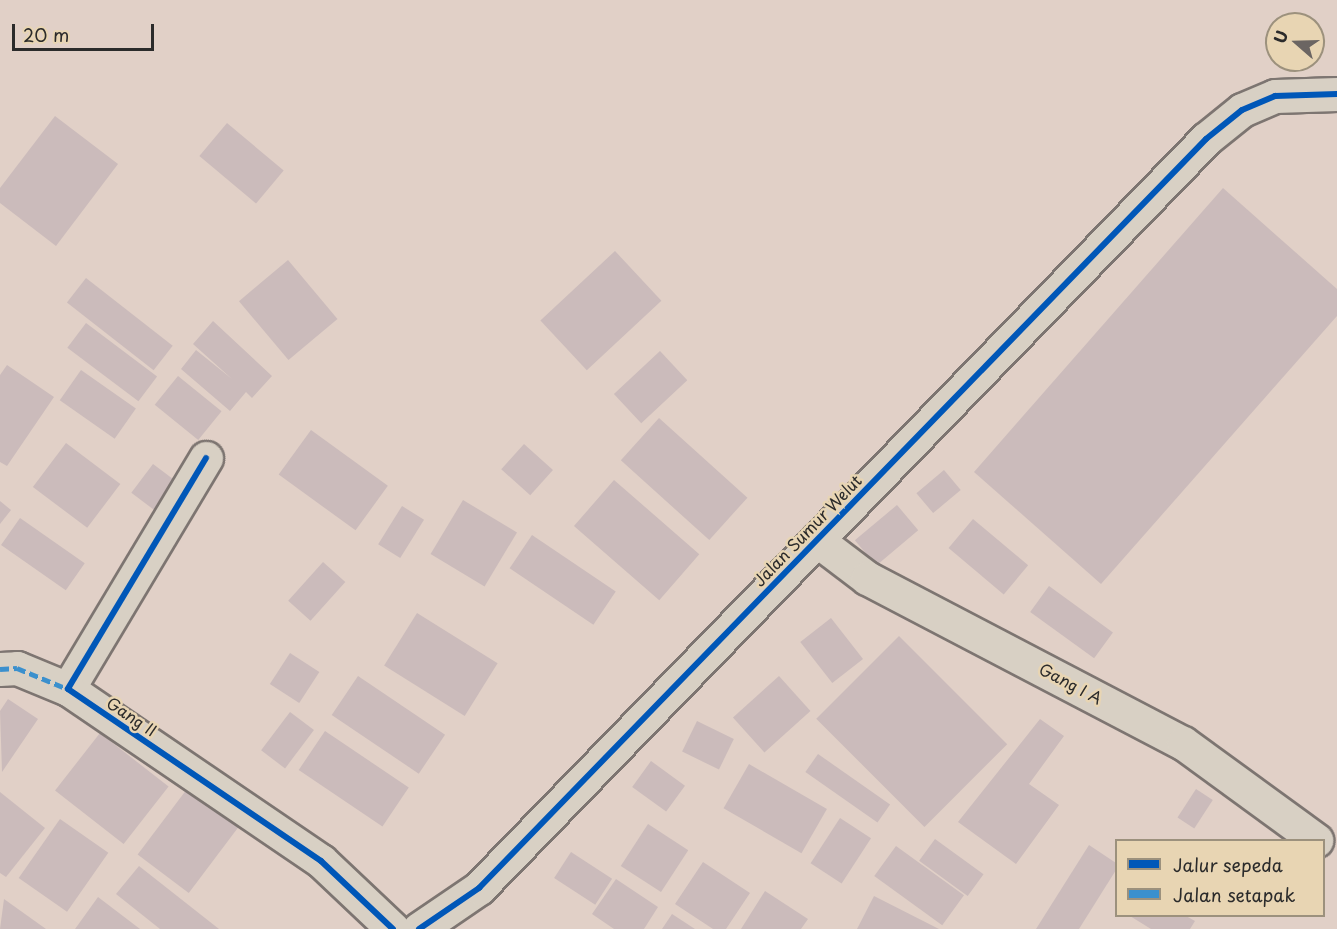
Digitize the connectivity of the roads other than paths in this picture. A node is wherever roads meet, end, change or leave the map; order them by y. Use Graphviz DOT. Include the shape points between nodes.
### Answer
graph roads {
  1 [pos="1337,94"];
  2 [pos="206,458"];
  3 [pos="817,540"];
  4 [pos="0,669"];
  5 [pos="69,689"];
  6 [pos="1314,839"];
  7 [pos="393,929"];
  8 [pos="419,929"];
  1 -- 3 [label="street, Jalan Sumur Welut" via="1275,96 1242,110 1206,139"];
  2 -- 5 [label="street"];
  3 -- 6 [label="street, Gang I A" via="867,578 1183,743"];
  3 -- 8 [label="street, Jalan Sumur Welut" via="479,888"];
  4 -- 5 [label="street, Gang II" via="17,668"];
  5 -- 7 [label="street, Gang II" via="321,861"];
}
